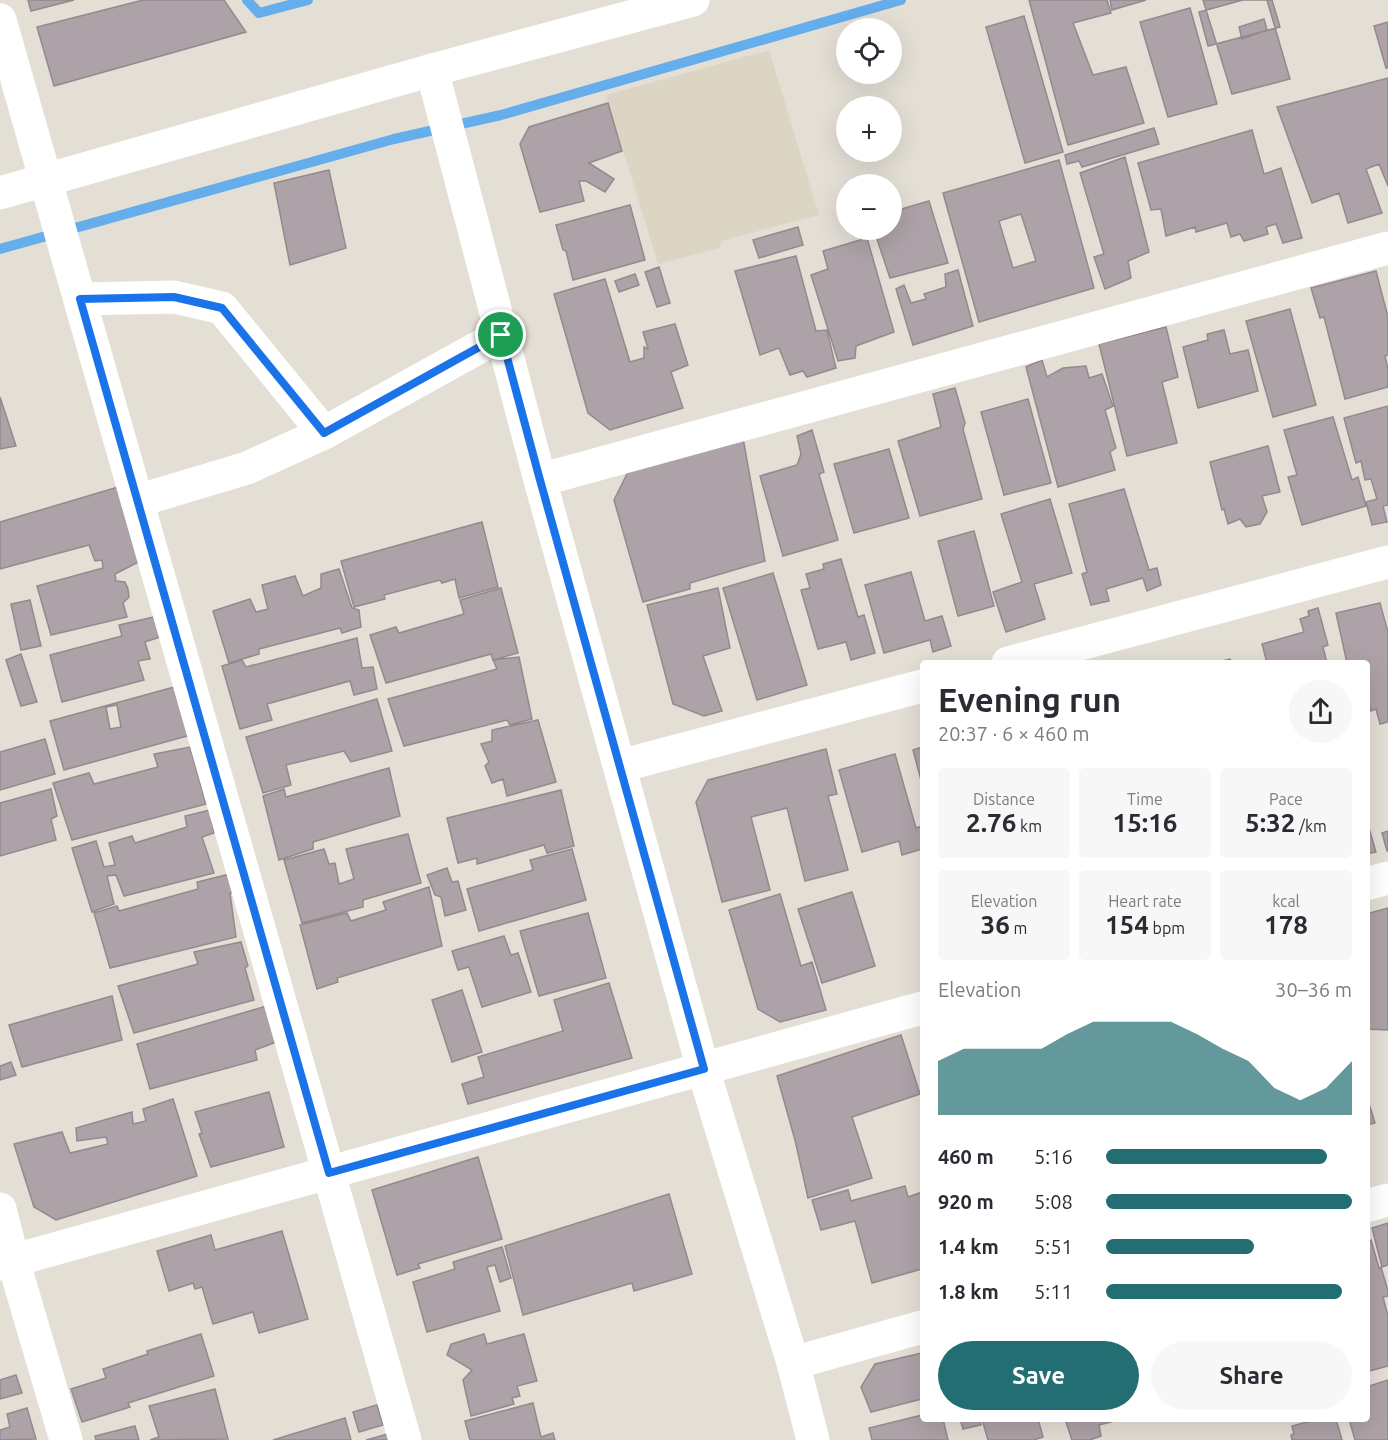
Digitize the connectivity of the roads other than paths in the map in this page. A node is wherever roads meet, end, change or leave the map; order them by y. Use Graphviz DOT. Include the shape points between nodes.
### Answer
graph roads {
  1 [pos="693,0"];
  2 [pos="0,20"];
  3 [pos="432,70"];
  4 [pos="46,180"];
  5 [pos="0,193"];
  6 [pos="1388,249"];
  7 [pos="80,299"];
  8 [pos="501,335"];
  9 [pos="324,433"];
  10 [pos="540,480"];
  11 [pos="137,501"];
  12 [pos="1388,562"];
  13 [pos="1019,660"];
  14 [pos="920,687"];
  15 [pos="620,766"];
  16 [pos="1388,878"];
  17 [pos="1370,883"];
  18 [pos="920,1009"];
  19 [pos="704,1069"];
  20 [pos="329,1173"];
  21 [pos="1388,1200"];
  22 [pos="1370,1205"];
  23 [pos="0,1209"];
  24 [pos="7,1262"];
  25 [pos="920,1328"];
  26 [pos="793,1363"];
  27 [pos="66,1440"];
  28 [pos="405,1440"];
  29 [pos="813,1440"];
  1 -- 3 [label="street"];
  2 -- 4 [label="street"];
  3 -- 4 [label="street"];
  3 -- 8 [label="street"];
  4 -- 5 [label="street"];
  4 -- 7 [label="street"];
  6 -- 10 [label="street"];
  7 -- 9 [label="street" via="174,297 222,308"];
  7 -- 11 [label="street"];
  8 -- 9 [label="street"];
  8 -- 10 [label="street"];
  9 -- 11 [label="street" via="247,468"];
  10 -- 15 [label="street"];
  11 -- 20 [label="street"];
  12 -- 13 [label="street"];
  14 -- 15 [label="street"];
  15 -- 19 [label="street"];
  16 -- 17 [label="street"];
  18 -- 19 [label="street"];
  19 -- 20 [label="street"];
  19 -- 26 [label="street"];
  20 -- 24 [label="street"];
  20 -- 28 [label="street"];
  21 -- 22 [label="street"];
  23 -- 24 [label="street"];
  24 -- 27 [label="street"];
  25 -- 26 [label="street"];
  26 -- 29 [label="street"];
}
